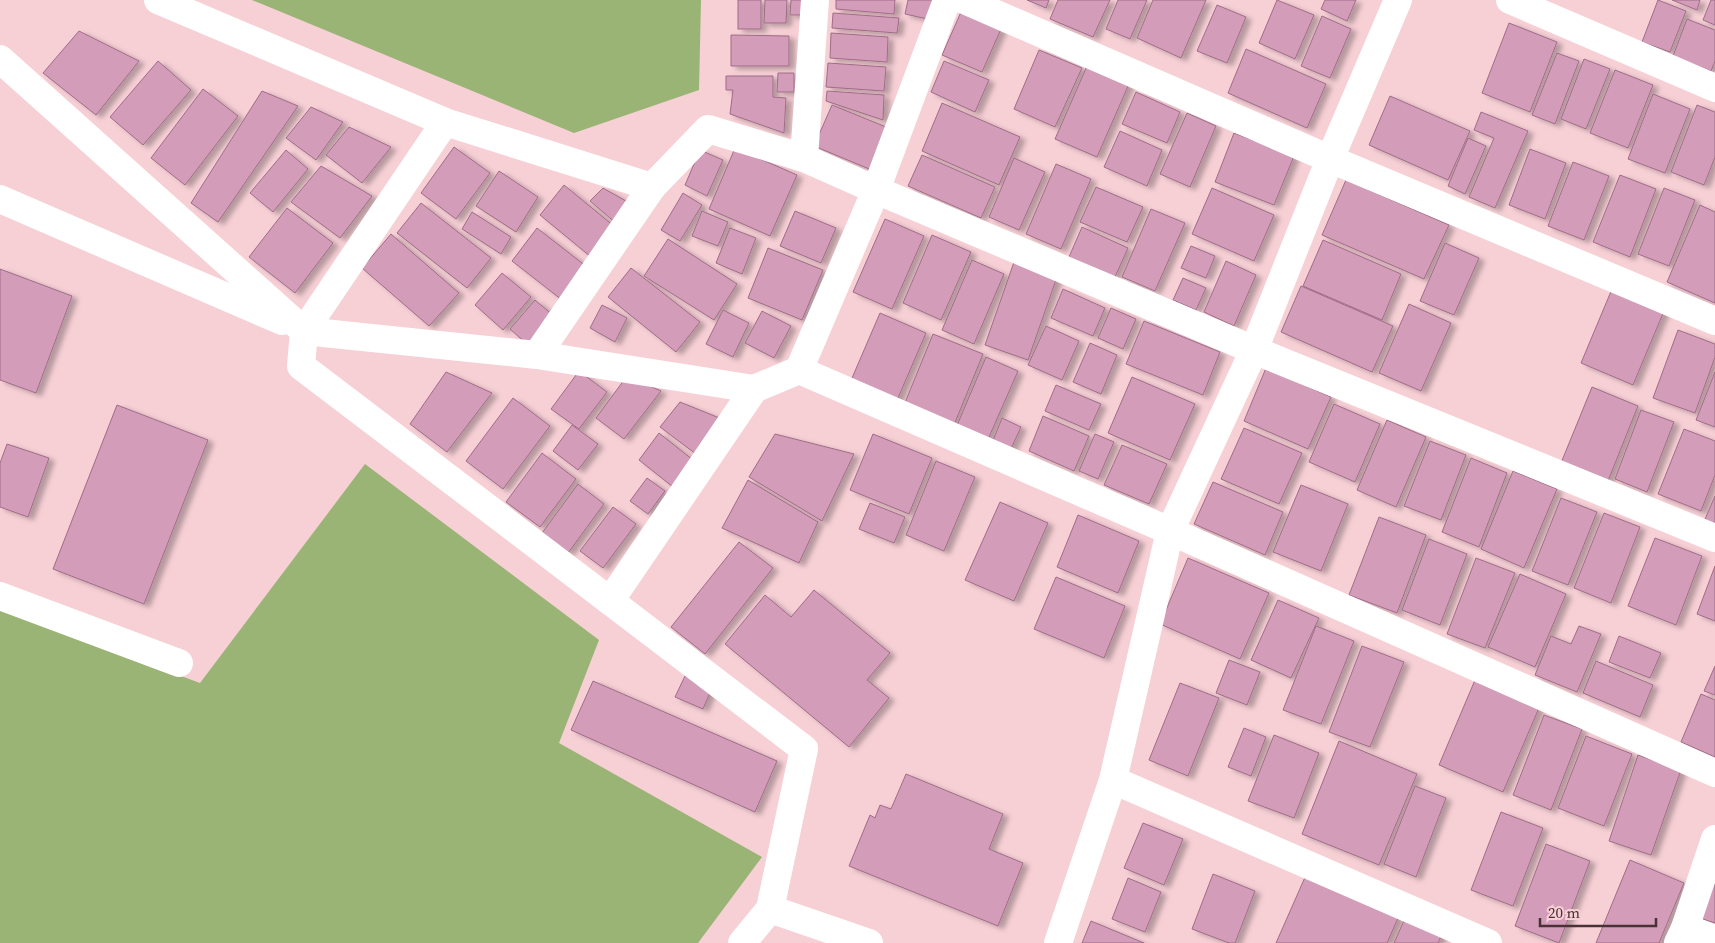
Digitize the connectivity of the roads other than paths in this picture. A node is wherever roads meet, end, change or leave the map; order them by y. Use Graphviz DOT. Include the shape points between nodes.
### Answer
graph roads {
  1 [pos="158,0"];
  2 [pos="815,0"];
  3 [pos="947,0"];
  4 [pos="964,0"];
  5 [pos="1398,0"];
  6 [pos="1510,0"];
  7 [pos="0,59"];
  8 [pos="1715,88"];
  9 [pos="445,122"];
  10 [pos="804,158"];
  11 [pos="1330,159"];
  12 [pos="652,187"];
  13 [pos="876,190"];
  14 [pos="0,199"];
  15 [pos="1715,321"];
  16 [pos="304,331"];
  17 [pos="1254,350"];
  18 [pos="537,354"];
  19 [pos="799,370"];
  20 [pos="754,389"];
  21 [pos="1170,530"];
  22 [pos="1715,538"];
  23 [pos="0,596"];
  24 [pos="610,601"];
  25 [pos="179,663"];
  26 [pos="1715,773"];
  27 [pos="1114,780"];
  28 [pos="1715,839"];
  29 [pos="770,908"];
  30 [pos="1682,935"];
  31 [pos="1715,940"];
  32 [pos="742,943"];
  33 [pos="869,943"];
  34 [pos="1058,943"];
  35 [pos="1488,943"];
  1 -- 9 [label="street"];
  2 -- 10 [label="street"];
  3 -- 13 [label="street"];
  4 -- 11 [label="street"];
  5 -- 11 [label="street"];
  6 -- 8 [label="street"];
  7 -- 16 [label="street"];
  9 -- 12 [label="street"];
  9 -- 16 [label="street"];
  10 -- 12 [label="street" via="708,129"];
  10 -- 13 [label="street"];
  11 -- 15 [label="street"];
  11 -- 17 [label="street"];
  12 -- 18 [label="street"];
  13 -- 17 [label="street"];
  13 -- 19 [label="street"];
  14 -- 16 [label="street"];
  16 -- 18 [label="street"];
  16 -- 24 [label="street" via="301,366"];
  17 -- 21 [label="street"];
  17 -- 22 [label="street"];
  18 -- 20 [label="street"];
  19 -- 20 [label="street"];
  19 -- 21 [label="street"];
  20 -- 24 [label="street"];
  21 -- 26 [label="street"];
  21 -- 27 [label="street"];
  23 -- 25 [label="street"];
  24 -- 29 [label="street" via="804,749"];
  27 -- 34 [label="street"];
  27 -- 35 [label="street"];
  28 -- 30 [label="street"];
  29 -- 32 [label="street"];
  29 -- 33 [label="street"];
  30 -- 31 [label="street"];
}
